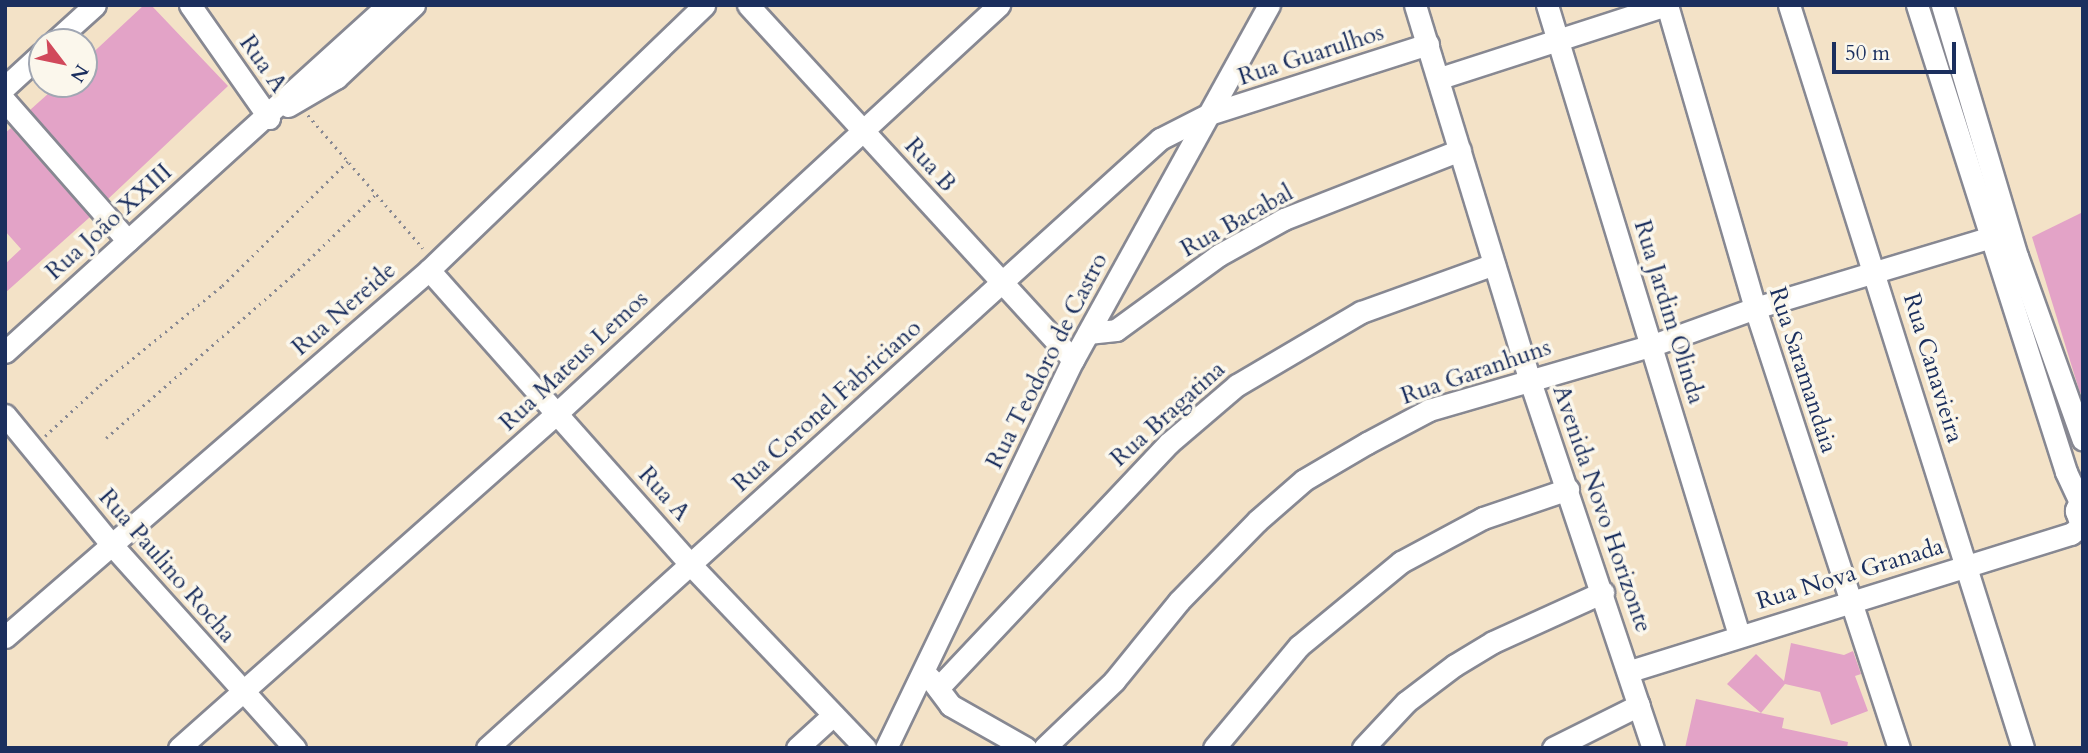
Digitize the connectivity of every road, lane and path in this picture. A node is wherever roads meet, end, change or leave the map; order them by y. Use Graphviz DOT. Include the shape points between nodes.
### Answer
graph roads {
  1 [pos="95,5"];
  2 [pos="190,5"];
  3 [pos="388,5"];
  4 [pos="414,5"];
  5 [pos="704,5"];
  6 [pos="748,5"];
  7 [pos="999,5"];
  8 [pos="1269,5"];
  9 [pos="1415,5"];
  10 [pos="1547,5"];
  11 [pos="1666,5"];
  12 [pos="1789,5"];
  13 [pos="1917,5"];
  14 [pos="1942,5"];
  15 [pos="70,28"];
  16 [pos="1559,43"];
  17 [pos="1428,44"];
  18 [pos="28,66"];
  19 [pos="1440,78"];
  20 [pos="5,87"];
  21 [pos="5,101"];
  22 [pos="297,102"];
  23 [pos="1209,114"];
  24 [pos="267,115"];
  25 [pos="863,129"];
  26 [pos="1460,150"];
  27 [pos="348,162"];
  28 [pos="376,194"];
  29 [pos="1991,237"];
  30 [pos="128,241"];
  31 [pos="1494,264"];
  32 [pos="433,267"];
  33 [pos="1875,272"];
  34 [pos="1001,282"];
  35 [pos="1755,308"];
  36 [pos="1088,333"];
  37 [pos="1653,345"];
  38 [pos="5,352"];
  39 [pos="1073,360"];
  40 [pos="1529,378"];
  41 [pos="2075,393"];
  42 [pos="557,414"];
  43 [pos="5,415"];
  44 [pos="106,438"];
  45 [pos="2083,440"];
  46 [pos="32,448"];
  47 [pos="1568,489"];
  48 [pos="2082,513"];
  49 [pos="111,544"];
  50 [pos="691,565"];
  51 [pos="1967,567"];
  52 [pos="1603,592"];
  53 [pos="1850,602"];
  54 [pos="1740,635"];
  55 [pos="5,638"];
  56 [pos="923,670"];
  57 [pos="1630,671"];
  58 [pos="938,688"];
  59 [pos="242,692"];
  60 [pos="1639,705"];
  61 [pos="833,715"];
  62 [pos="891,745"];
  63 [pos="179,748"];
  64 [pos="295,748"];
  65 [pos="487,748"];
  66 [pos="797,748"];
  67 [pos="865,748"];
  68 [pos="1026,748"];
  69 [pos="1044,748"];
  70 [pos="1214,748"];
  71 [pos="1363,748"];
  72 [pos="1553,748"];
  73 [pos="1653,748"];
  74 [pos="1899,748"];
  75 [pos="2024,748"];
  1 -- 15 [label="street"];
  2 -- 24 [label="street, Rua A"];
  3 -- 24 [label="street, Rua João XXIII"];
  4 -- 22 [label="street, Rua João XXIII" via="336,78"];
  5 -- 32 [label="street, Rua Nereide"];
  6 -- 25 [label="street, Rua B"];
  7 -- 25 [label="street, Rua Mateus Lemos"];
  8 -- 23 [label="street, Rua Teodoro de Castro"];
  9 -- 17 [label="street, Avenida Novo Horizonte"];
  10 -- 16 [label="street, Rua Jardim Olinda"];
  11 -- 16 [label="street"];
  11 -- 35 [label="street, Rua Saramandaia"];
  12 -- 33 [label="street, Rua Canavieira"];
  13 -- 29 [label="street"];
  14 -- 41 [label="street" via="2017,256"];
  16 -- 19 [label="street"];
  16 -- 37 [label="street, Rua Jardim Olinda"];
  17 -- 19 [label="street, Avenida Novo Horizonte"];
  17 -- 23 [label="street, Rua Guarulhos"];
  18 -- 20 [label="street"];
  19 -- 26 [label="street, Avenida Novo Horizonte"];
  21 -- 30 [label="street"];
  22 -- 24 [label="street, Rua João XXIII"];
  22 -- 27 [label="path"];
  23 -- 34 [label="street, Rua Coronel Fabriciano" via="1160,139"];
  23 -- 36 [label="street, Rua Teodoro de Castro"];
  24 -- 30 [label="street, Rua João XXIII"];
  25 -- 34 [label="street, Rua B"];
  25 -- 42 [label="street, Rua Mateus Lemos"];
  26 -- 31 [label="street, Avenida Novo Horizonte"];
  26 -- 36 [label="street, Rua Bacabal" via="1284,219 1219,255 1116,330"];
  27 -- 28 [label="path"];
  27 -- 46 [label="path" via="222,286 100,385"];
  28 -- 32 [label="path"];
  28 -- 44 [label="path" via="293,275"];
  29 -- 33 [label="street, Rua Garanhuns"];
  29 -- 48 [label="street"];
  30 -- 38 [label="street, Rua João XXIII"];
  31 -- 40 [label="street, Avenida Novo Horizonte"];
  31 -- 58 [label="street, Rua Bragatina" via="1361,312 1237,385 1169,443"];
  32 -- 42 [label="street, Rua A"];
  32 -- 49 [label="street, Rua Nereide"];
  33 -- 35 [label="street, Rua Garanhuns"];
  33 -- 51 [label="street, Rua Canavieira"];
  34 -- 39 [label="street, Rua B"];
  34 -- 50 [label="street, Rua Coronel Fabriciano"];
  35 -- 37 [label="street, Rua Garanhuns"];
  35 -- 53 [label="street, Rua Saramandaia"];
  36 -- 39 [label="street, Rua Teodoro de Castro"];
  37 -- 40 [label="street, Rua Garanhuns"];
  37 -- 54 [label="street, Rua Jardim Olinda"];
  39 -- 56 [label="street, Rua Teodoro de Castro"];
  40 -- 47 [label="street, Avenida Novo Horizonte"];
  40 -- 69 [label="street, Rua Garanhuns" via="1429,410 1304,480 1180,601 1114,681"];
  41 -- 45 [label="street"];
  42 -- 50 [label="street, Rua A"];
  42 -- 59 [label="street, Rua Mateus Lemos"];
  43 -- 46 [label="street, Rua Paulino Rocha"];
  46 -- 49 [label="street, Rua Paulino Rocha"];
  47 -- 52 [label="street, Avenida Novo Horizonte"];
  47 -- 70 [label="street" via="1483,518 1401,562 1299,646"];
  48 -- 51 [label="street, Rua Nova Granada" via="2071,534"];
  49 -- 55 [label="street, Rua Nereide"];
  49 -- 59 [label="street, Rua Paulino Rocha"];
  50 -- 61 [label="street, Rua A"];
  50 -- 65 [label="street, Rua Coronel Fabriciano"];
  51 -- 53 [label="street, Rua Nova Granada"];
  51 -- 75 [label="street, Rua Canavieira"];
  52 -- 57 [label="street, Avenida Novo Horizonte"];
  52 -- 71 [label="street" via="1493,642 1455,665 1406,702"];
  53 -- 54 [label="street, Rua Nova Granada"];
  53 -- 74 [label="street, Rua Saramandaia"];
  54 -- 57 [label="street, Rua Nova Granada"];
  56 -- 58 [label="street"];
  56 -- 62 [label="street, Rua Teodoro de Castro"];
  57 -- 60 [label="street, Avenida Novo Horizonte"];
  58 -- 68 [label="street" via="965,715"];
  59 -- 63 [label="street, Rua Mateus Lemos"];
  59 -- 64 [label="street, Rua Paulino Rocha"];
  60 -- 72 [label="street"];
  60 -- 73 [label="street, Avenida Novo Horizonte"];
  61 -- 66 [label="street"];
  61 -- 67 [label="street, Rua A"];
}
